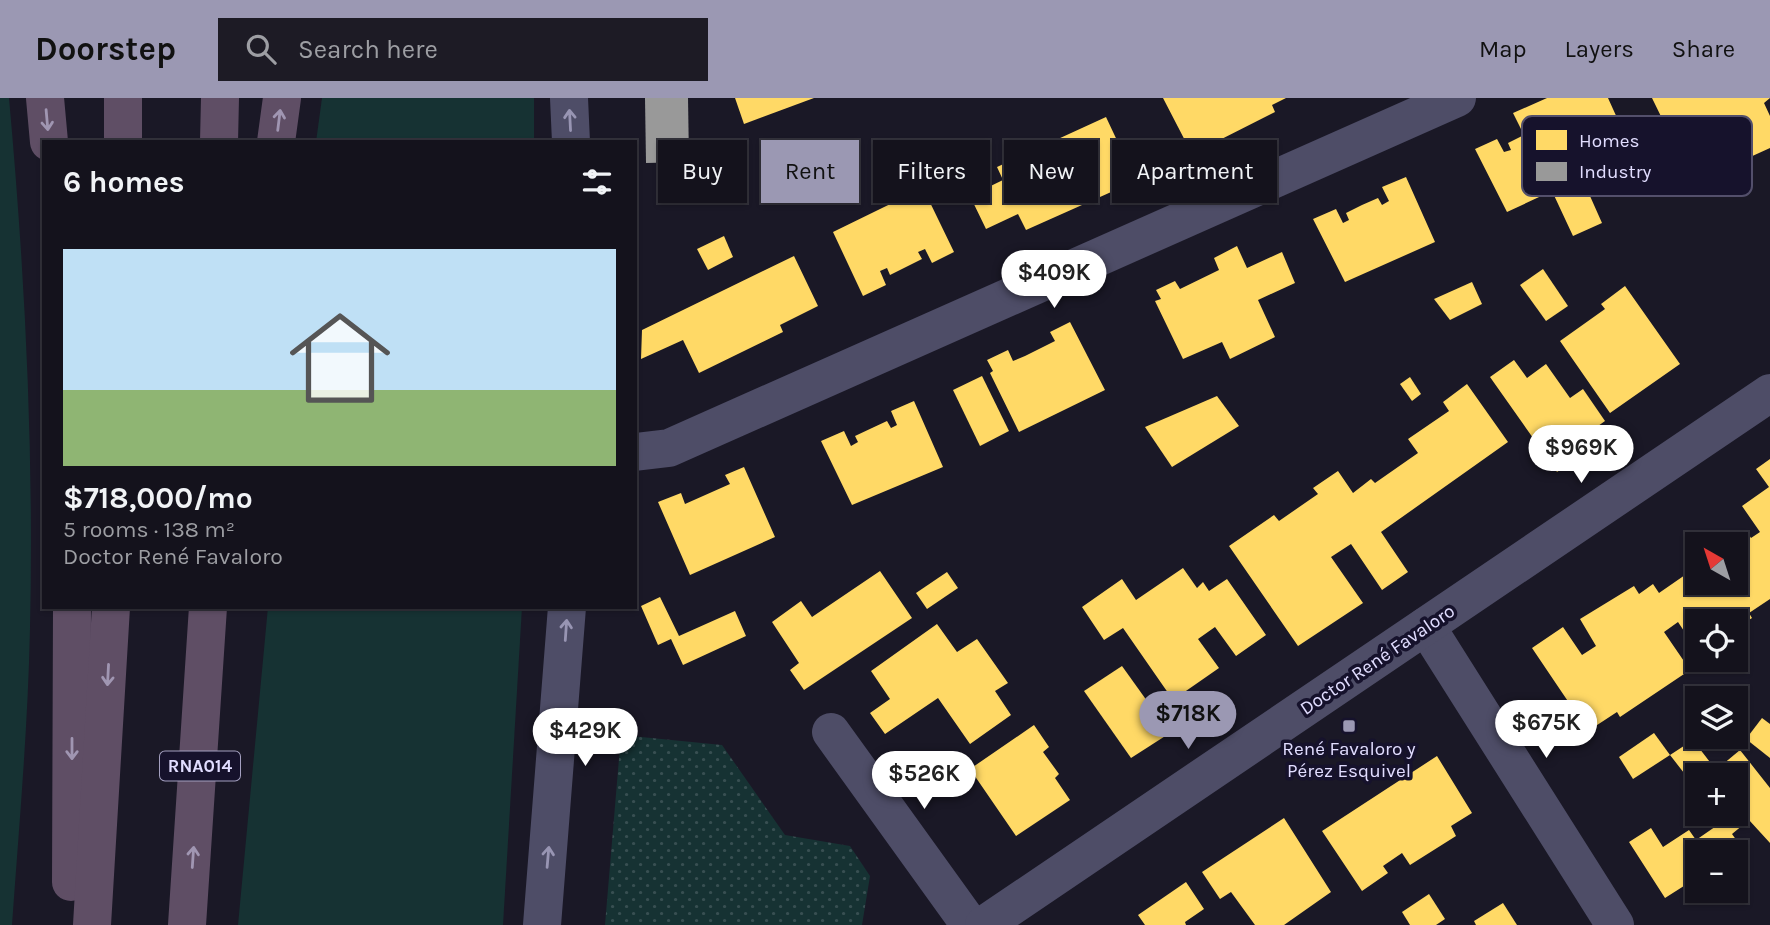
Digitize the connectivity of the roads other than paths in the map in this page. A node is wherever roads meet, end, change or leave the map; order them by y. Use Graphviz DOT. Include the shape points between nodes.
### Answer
graph roads {
  1 [pos="46,98"];
  2 [pos="123,98"];
  3 [pos="220,98"];
  4 [pos="282,98"];
  5 [pos="569,98"];
  6 [pos="1457,98"];
  7 [pos="50,140"];
  8 [pos="123,140"];
  9 [pos="219,140"];
  10 [pos="276,140"];
  11 [pos="571,140"];
  12 [pos="1770,393"];
  13 [pos="637,452"];
  14 [pos="72,609"];
  15 [pos="111,609"];
  16 [pos="208,609"];
  17 [pos="218,609"];
  18 [pos="567,609"];
  19 [pos="1426,626"];
  20 [pos="203,724"];
  21 [pos="831,732"];
  22 [pos="71,925"];
  23 [pos="92,925"];
  24 [pos="187,925"];
  25 [pos="542,925"];
  26 [pos="970,925"];
  27 [pos="984,925"];
  28 [pos="1615,925"];
  1 -- 7 [label="highway, one-way"];
  2 -- 8 [label="highway"];
  3 -- 9 [label="highway"];
  10 -- 4 [label="highway, one-way"];
  11 -- 5 [label="street, one-way"];
  6 -- 13 [label="street" via="670,448"];
  12 -- 19 [label="street, Doctor René Favaloro"];
  14 -- 22 [label="highway, one-way"];
  15 -- 23 [label="highway, one-way"];
  16 -- 20 [label="highway, RNA014"];
  17 -- 20 [label="highway"];
  25 -- 18 [label="street, one-way"];
  19 -- 27 [label="street, Doctor René Favaloro"];
  19 -- 28 [label="street"];
  24 -- 20 [label="highway, RNA014, one-way"];
  21 -- 26 [label="street"];
}
